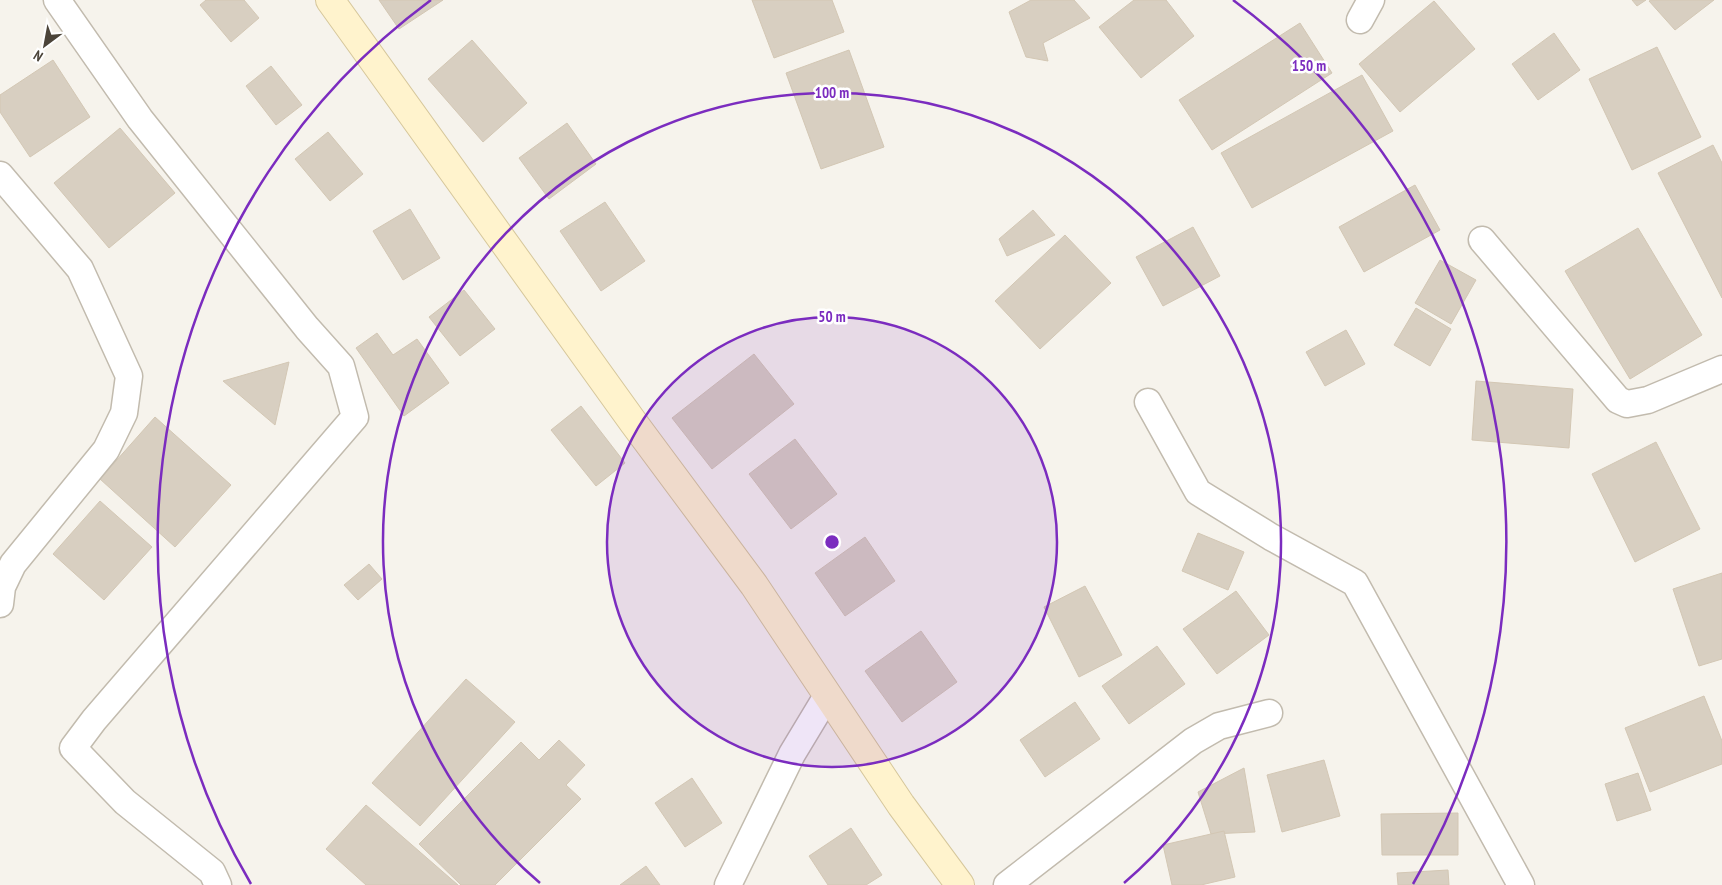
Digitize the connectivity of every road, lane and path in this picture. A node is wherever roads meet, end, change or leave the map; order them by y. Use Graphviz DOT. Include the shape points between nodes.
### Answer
graph roads {
  1 [pos="57,0"];
  2 [pos="330,0"];
  3 [pos="0,175"];
  4 [pos="1482,240"];
  5 [pos="1722,369"];
  6 [pos="1148,402"];
  7 [pos="0,604"];
  8 [pos="827,696"];
  9 [pos="1269,713"];
  10 [pos="218,885"];
  11 [pos="728,885"];
  12 [pos="960,885"];
  13 [pos="1007,885"];
  14 [pos="1521,885"];
  1 -- 10 [label="street" via="140,119 341,366 354,417 73,748 125,802 212,872"];
  2 -- 8 [label="street" via="754,585"];
  3 -- 7 [label="street" via="80,269 129,376 124,413 106,450 14,564 2,587"];
  4 -- 5 [label="street" via="1618,400 1627,404 1648,400"];
  6 -- 14 [label="street" via="1198,492 1355,583"];
  8 -- 11 [label="street" via="792,754"];
  8 -- 12 [label="street"];
  9 -- 13 [label="street" via="1219,726 1193,741"];
}
